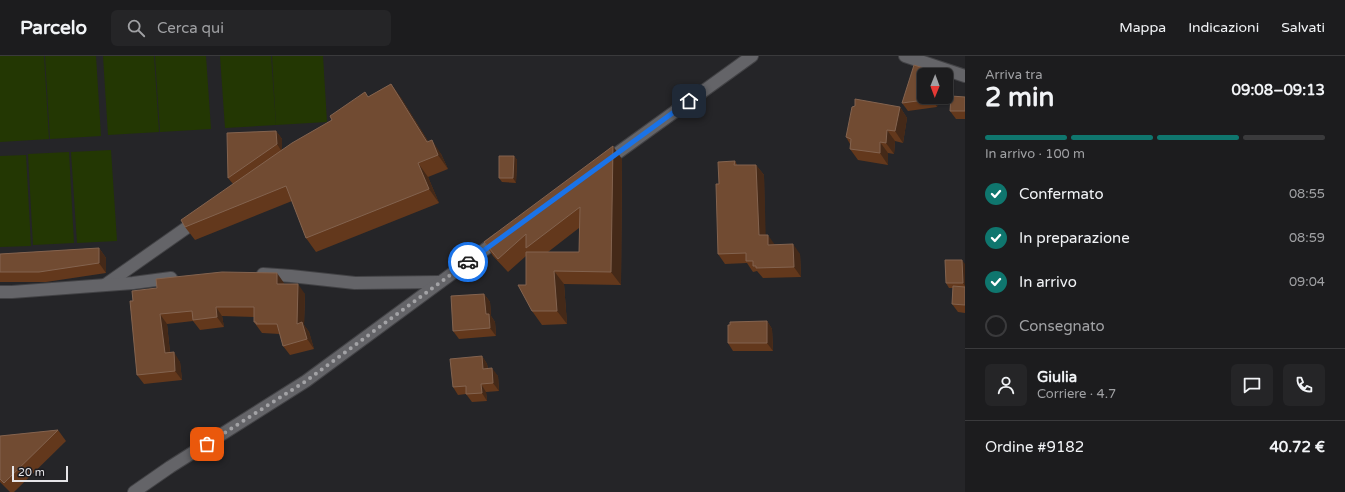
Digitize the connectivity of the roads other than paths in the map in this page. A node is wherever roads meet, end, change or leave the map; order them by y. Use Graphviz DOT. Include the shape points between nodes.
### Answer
graph roads {
  1 [pos="752,56"];
  2 [pos="905,56"];
  3 [pos="965,76"];
  4 [pos="599,167"];
  5 [pos="210,212"];
  6 [pos="510,231"];
  7 [pos="250,273"];
  8 [pos="182,277"];
  9 [pos="440,282"];
  10 [pos="105,285"];
  11 [pos="0,292"];
  12 [pos="134,492"];
  1 -- 4 [label="street"];
  2 -- 3 [label="street"];
  5 -- 10 [label="street"];
  6 -- 9 [label="street"];
  7 -- 9 [label="street" via="355,284"];
  8 -- 10 [label="street"];
  9 -- 12 [label="street" via="306,381"];
  10 -- 11 [label="street"];
}
